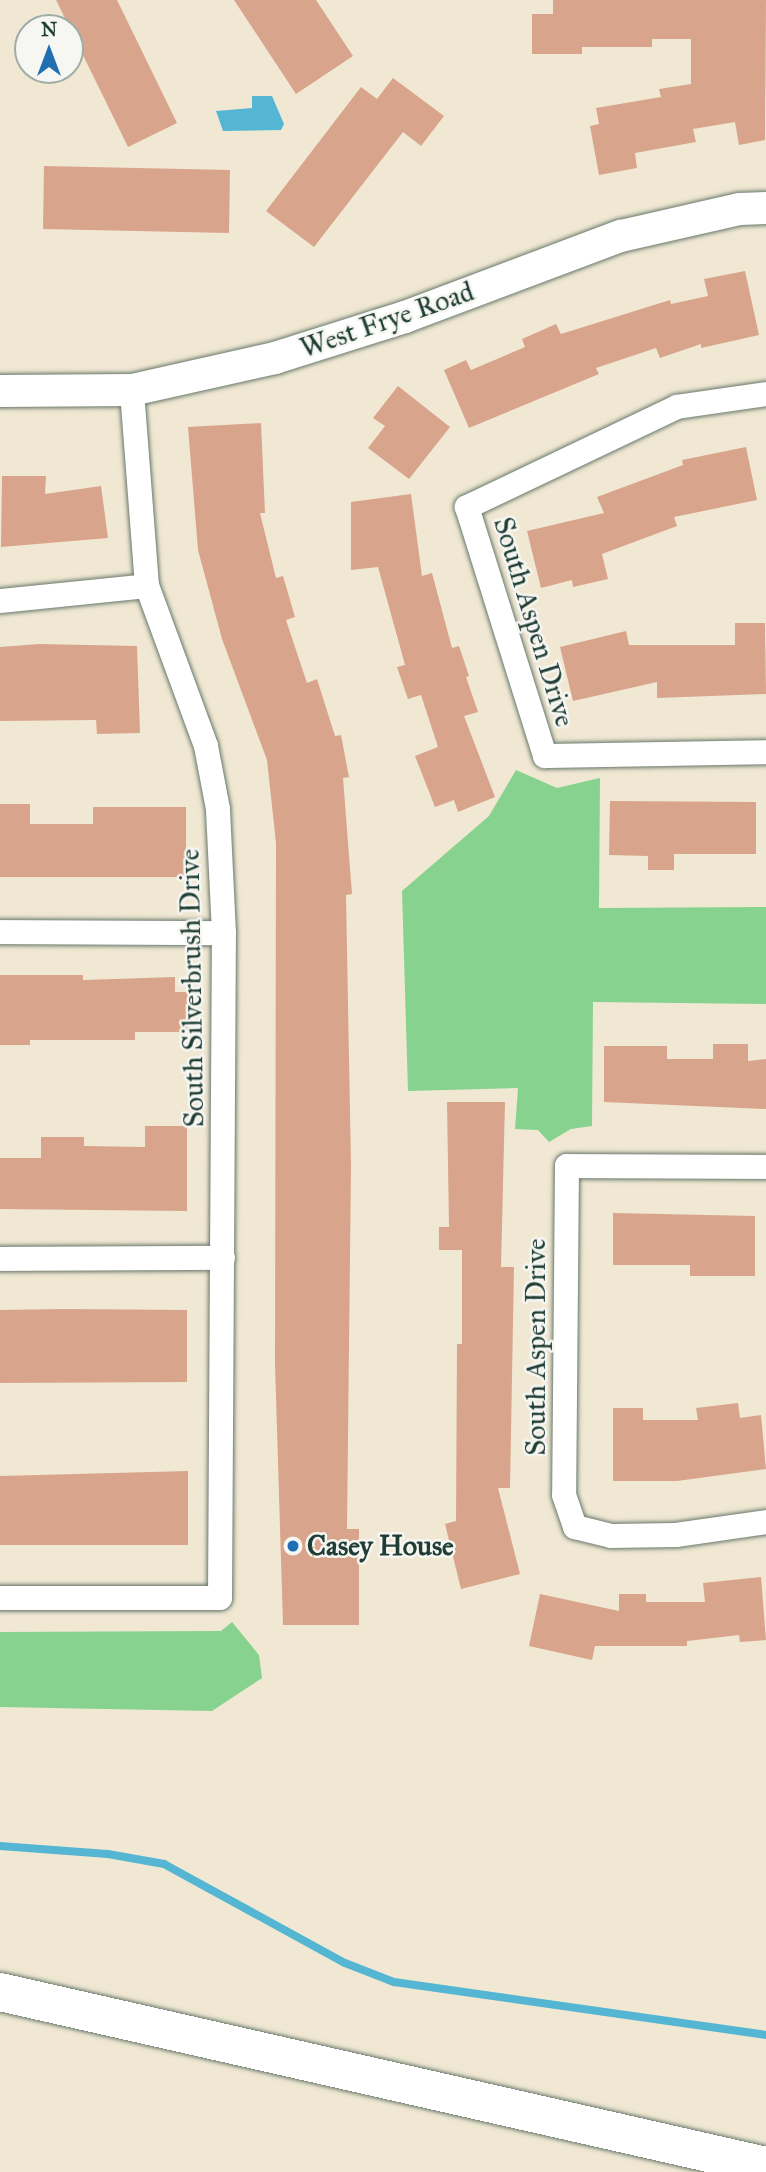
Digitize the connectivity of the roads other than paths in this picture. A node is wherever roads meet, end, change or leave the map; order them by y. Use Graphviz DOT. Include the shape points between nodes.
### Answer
graph roads {
  1 [pos="766,208"];
  2 [pos="132,390"];
  3 [pos="0,391"];
  4 [pos="766,394"];
  5 [pos="147,586"];
  6 [pos="0,601"];
  7 [pos="766,752"];
  8 [pos="0,932"];
  9 [pos="224,933"];
  10 [pos="766,1167"];
  11 [pos="223,1258"];
  12 [pos="0,1259"];
  13 [pos="766,1522"];
  14 [pos="0,1598"];
  15 [pos="0,1992"];
  16 [pos="766,2166"];
  1 -- 2 [label="street, West Frye Road" via="740,209 621,236 379,326 275,358"];
  2 -- 3 [label="street, West Frye Road"];
  2 -- 5 [label="street, South Silverbrush Drive"];
  4 -- 7 [label="street, South Aspen Drive" via="677,407 467,507 545,755"];
  5 -- 6 [label="street"];
  5 -- 9 [label="street, South Silverbrush Drive" via="206,746 218,809"];
  8 -- 9 [label="street"];
  9 -- 11 [label="street, South Silverbrush Drive"];
  10 -- 13 [label="street, South Aspen Drive" via="567,1166 564,1495 575,1527 611,1536 676,1535"];
  11 -- 12 [label="street"];
  11 -- 14 [label="street, South Silverbrush Drive" via="220,1598"];
  15 -- 16 [label="highway"];
}
